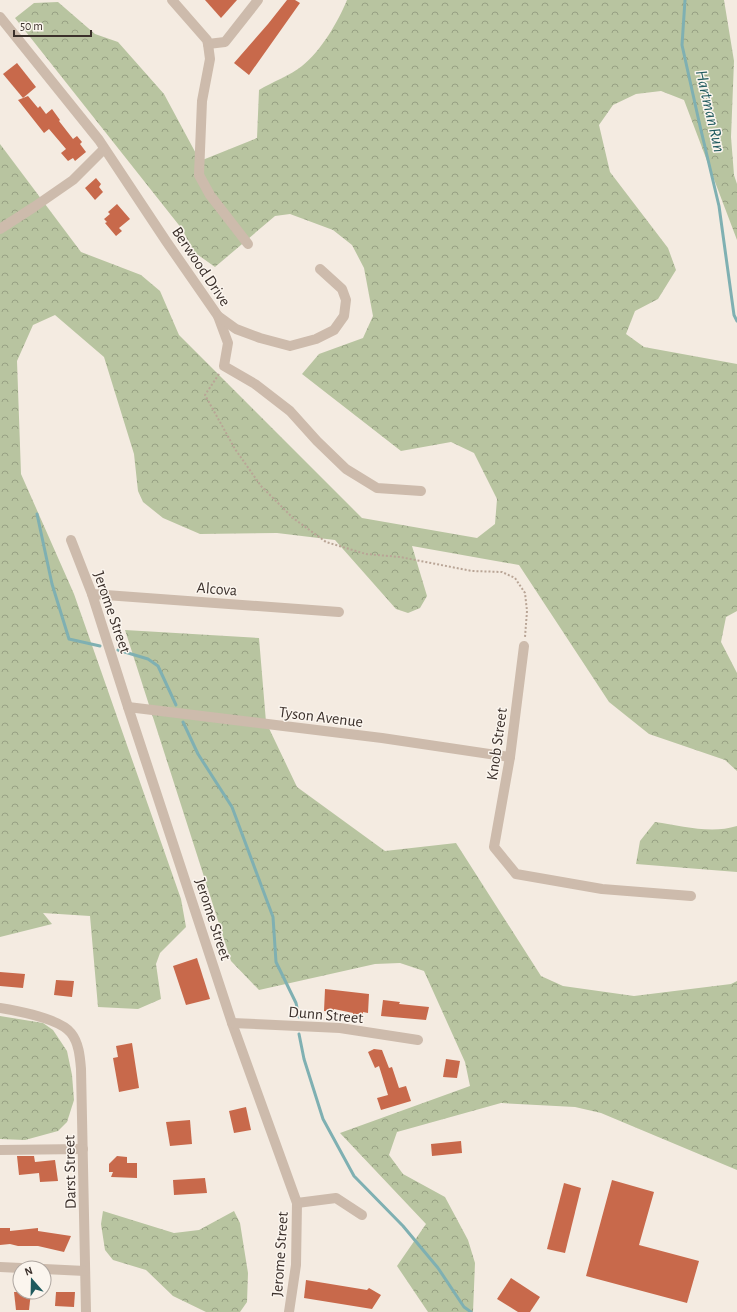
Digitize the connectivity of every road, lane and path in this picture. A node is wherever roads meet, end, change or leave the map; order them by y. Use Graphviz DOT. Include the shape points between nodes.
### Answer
graph roads {
  1 [pos="172,0"];
  2 [pos="258,0"];
  3 [pos="0,17"];
  4 [pos="208,44"];
  5 [pos="104,149"];
  6 [pos="0,229"];
  7 [pos="248,244"];
  8 [pos="320,269"];
  9 [pos="218,316"];
  10 [pos="224,366"];
  11 [pos="421,491"];
  12 [pos="71,540"];
  13 [pos="92,594"];
  14 [pos="339,612"];
  15 [pos="524,646"];
  16 [pos="128,707"];
  17 [pos="510,757"];
  18 [pos="691,896"];
  19 [pos="0,1008"];
  20 [pos="232,1023"];
  21 [pos="418,1040"];
  22 [pos="83,1149"];
  23 [pos="0,1150"];
  24 [pos="297,1203"];
  25 [pos="362,1214"];
  26 [pos="0,1267"];
  27 [pos="12,1268"];
  28 [pos="52,1269"];
  29 [pos="85,1271"];
  30 [pos="86,1312"];
  31 [pos="289,1312"];
  1 -- 4 [label="street"];
  2 -- 4 [label="street" via="225,42"];
  3 -- 5 [label="street, Berwood Drive"];
  4 -- 7 [label="street" via="210,59 202,101 199,174 210,195"];
  5 -- 6 [label="street" via="73,180"];
  5 -- 9 [label="street, Berwood Drive"];
  8 -- 9 [label="street" via="342,289 346,300 344,316 334,330 316,339 290,346 236,329"];
  9 -- 10 [label="street, Berwood Drive" via="228,342"];
  10 -- 11 [label="street" via="255,384 290,411 346,469 377,488"];
  10 -- 15 [label="path" via="205,395 235,449 261,486 293,518 326,542 366,554 400,557 472,571 502,572 515,578 525,594 527,610"];
  12 -- 13 [label="street, Jerome Street"];
  13 -- 14 [label="street, Alcova"];
  13 -- 16 [label="street, Jerome Street"];
  15 -- 17 [label="street, Knob Street"];
  16 -- 17 [label="street, Tyson Avenue" via="382,738"];
  16 -- 20 [label="street, Jerome Street"];
  17 -- 18 [label="street, Knob Street" via="494,847 516,874 602,889"];
  19 -- 22 [label="street, Darst Street" via="62,1025 72,1034 79,1050 81,1069"];
  20 -- 21 [label="street, Dunn Street" via="340,1028"];
  20 -- 24 [label="street, Jerome Street"];
  22 -- 23 [label="street"];
  22 -- 29 [label="street, Darst Street"];
  24 -- 25 [label="street" via="336,1198"];
  24 -- 31 [label="street, Jerome Street" via="296,1265"];
  26 -- 27 [label="street"];
  28 -- 29 [label="street"];
  29 -- 30 [label="street, Darst Street"];
}
